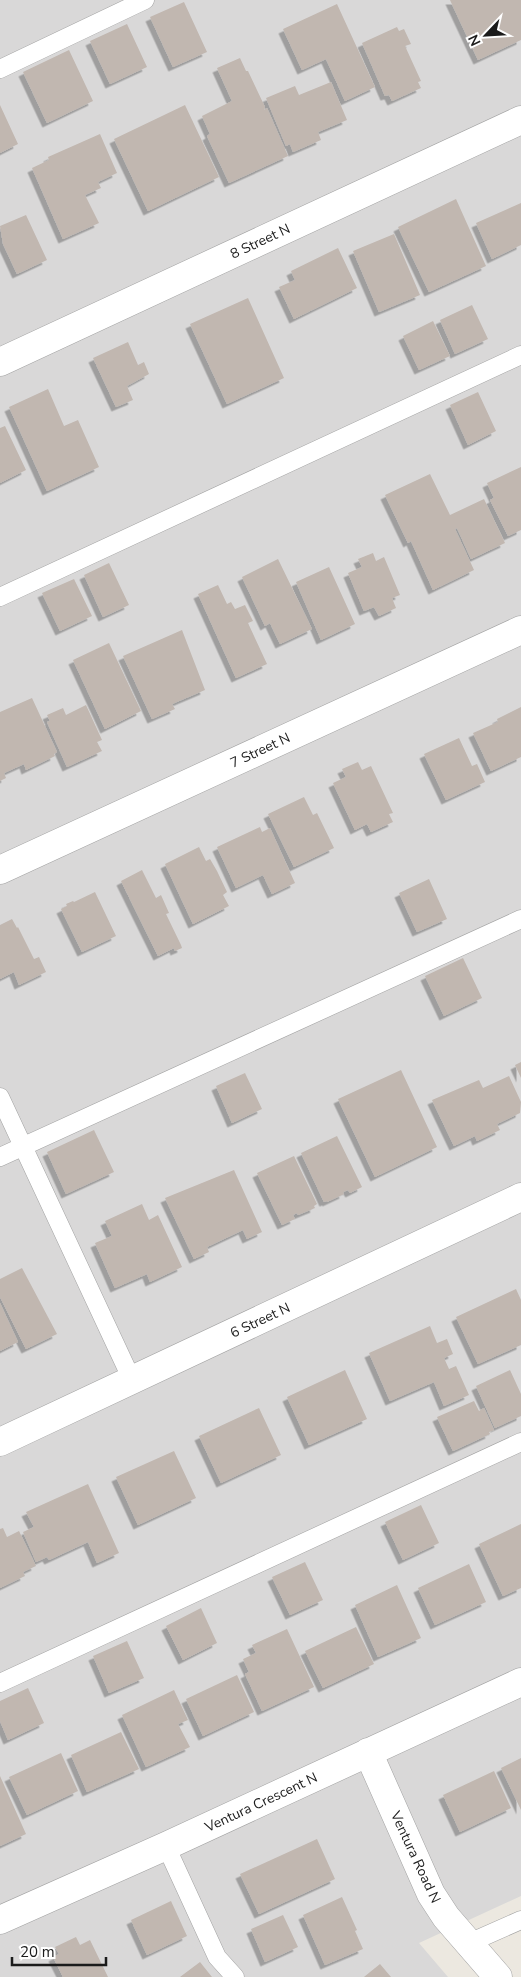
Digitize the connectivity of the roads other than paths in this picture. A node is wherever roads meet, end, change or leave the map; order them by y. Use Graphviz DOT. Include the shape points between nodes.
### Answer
graph roads {
  1 [pos="145,0"];
  2 [pos="0,68"];
  3 [pos="521,120"];
  4 [pos="521,354"];
  5 [pos="0,362"];
  6 [pos="0,597"];
  7 [pos="521,630"];
  8 [pos="0,870"];
  9 [pos="521,919"];
  10 [pos="0,1098"];
  11 [pos="23,1147"];
  12 [pos="0,1157"];
  13 [pos="521,1198"];
  14 [pos="132,1380"];
  15 [pos="0,1442"];
  16 [pos="521,1442"];
  17 [pos="521,1682"];
  18 [pos="0,1683"];
  19 [pos="368,1752"];
  20 [pos="166,1846"];
  21 [pos="0,1920"];
  22 [pos="521,1920"];
  23 [pos="469,1943"];
  24 [pos="234,1977"];
  25 [pos="498,1977"];
  1 -- 2 [label="lane"];
  3 -- 5 [label="street, 8 Street N"];
  4 -- 6 [label="lane"];
  7 -- 8 [label="street, 7 Street N"];
  9 -- 11 [label="lane"];
  10 -- 11 [label="lane"];
  11 -- 12 [label="lane"];
  11 -- 14 [label="lane"];
  13 -- 14 [label="street, 6 Street N"];
  14 -- 15 [label="street, 6 Street N"];
  16 -- 18 [label="lane"];
  17 -- 19 [label="street, Ventura Crescent N"];
  19 -- 20 [label="street, Ventura Crescent N"];
  19 -- 23 [label="street, Ventura Road N" via="431,1894"];
  20 -- 21 [label="street, Ventura Crescent N"];
  20 -- 24 [label="lane" via="217,1957"];
  22 -- 23 [label="lane"];
  23 -- 25 [label="street, Ventura Road N"];
}
